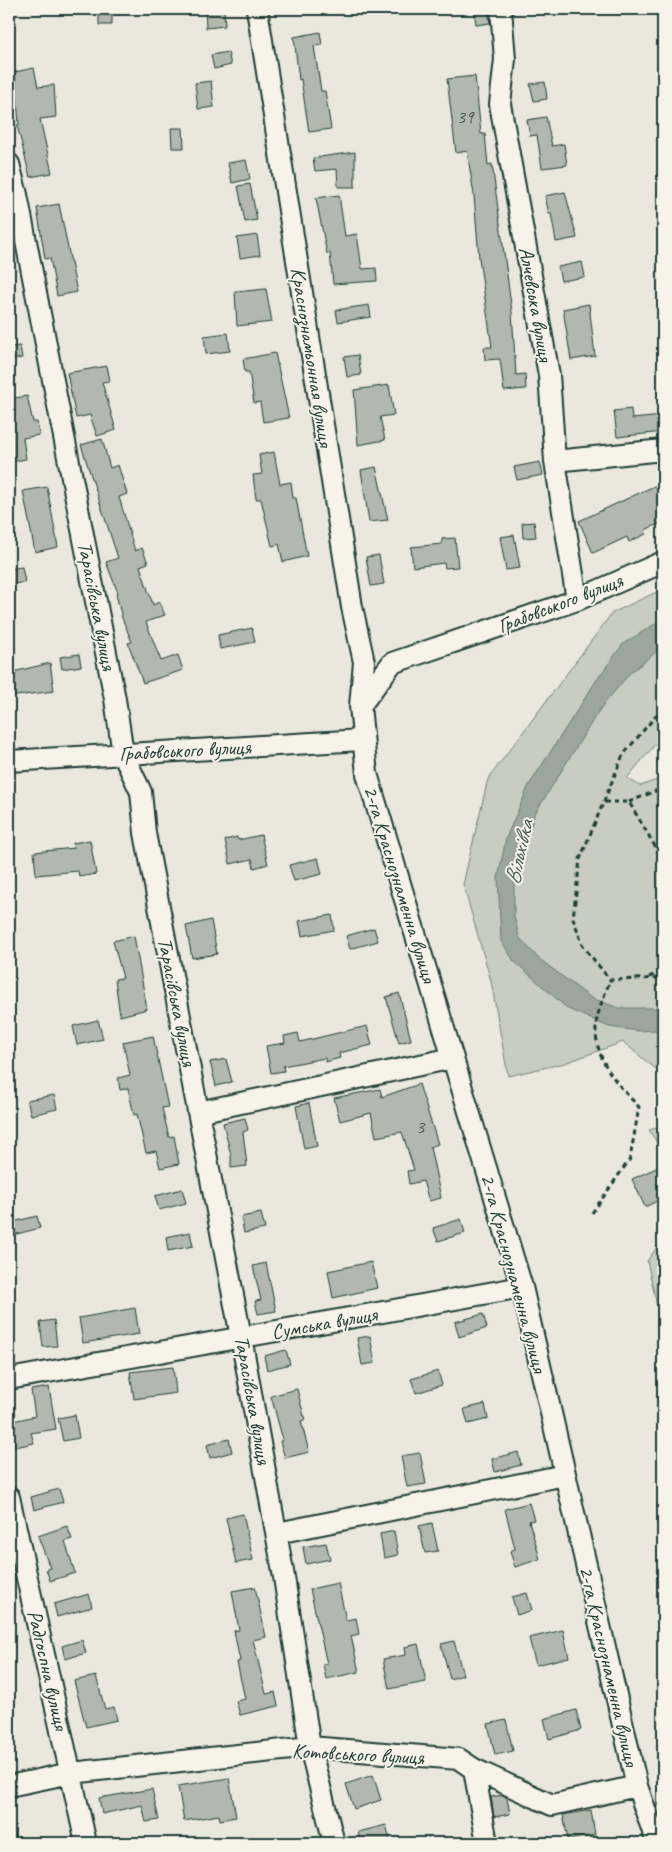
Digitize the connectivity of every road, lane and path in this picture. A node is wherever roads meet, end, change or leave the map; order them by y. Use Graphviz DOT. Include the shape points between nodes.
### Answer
graph roads {
  1 [pos="257,9"];
  2 [pos="501,9"];
  3 [pos="9,164"];
  4 [pos="663,450"];
  5 [pos="555,461"];
  6 [pos="663,562"];
  7 [pos="577,600"];
  8 [pos="360,706"];
  9 [pos="663,707"];
  10 [pos="362,740"];
  11 [pos="123,754"];
  12 [pos="9,761"];
  13 [pos="663,788"];
  14 [pos="604,802"];
  15 [pos="629,802"];
  16 [pos="663,860"];
  17 [pos="663,971"];
  18 [pos="663,978"];
  19 [pos="646,979"];
  20 [pos="610,980"];
  21 [pos="453,1058"];
  22 [pos="198,1112"];
  23 [pos="592,1213"];
  24 [pos="522,1287"];
  25 [pos="241,1337"];
  26 [pos="9,1379"];
  27 [pos="566,1475"];
  28 [pos="9,1497"];
  29 [pos="276,1533"];
  30 [pos="310,1747"];
  31 [pos="474,1769"];
  32 [pos="72,1773"];
  33 [pos="9,1786"];
  34 [pos="637,1786"];
  35 [pos="86,1843"];
  36 [pos="334,1843"];
  37 [pos="487,1843"];
  38 [pos="657,1843"];
  1 -- 8 [label="street, Краснознамьонная вулиця" via="352,607 364,662"];
  2 -- 5 [label="street, Алчевська вулиця" via="505,59 500,104 549,375"];
  3 -- 11 [label="street, Тарасівська вулиця" via="115,699"];
  4 -- 5 [label="street"];
  5 -- 7 [label="street, Алчевська вулиця"];
  6 -- 7 [label="street, Грабовського вулиця"];
  7 -- 8 [label="street, Грабовського вулиця" via="392,663"];
  8 -- 10 [label="street, 2-га Краснознаменна вулиця"];
  9 -- 14 [label="path" via="624,755"];
  10 -- 11 [label="street, Грабовського вулиця"];
  10 -- 21 [label="street, 2-га Краснознаменна вулиця" via="367,774"];
  11 -- 12 [label="street, Грабовського вулиця"];
  11 -- 22 [label="street, Тарасівська вулиця" via="141,792 145,833"];
  13 -- 15 [label="path"];
  14 -- 15 [label="path"];
  14 -- 20 [label="path" via="580,859 573,918 583,946"];
  15 -- 16 [label="path"];
  17 -- 19 [label="path"];
  18 -- 19 [label="path"];
  19 -- 20 [label="path"];
  20 -- 23 [label="path" via="596,1028 599,1055 619,1086 640,1107 630,1159"];
  21 -- 22 [label="street"];
  21 -- 24 [label="street, 2-га Краснознаменна вулиця"];
  22 -- 25 [label="street, Тарасівська вулиця"];
  24 -- 25 [label="street, Сумська вулиця"];
  24 -- 27 [label="street, 2-га Краснознаменна вулиця"];
  25 -- 26 [label="street, Сумська вулиця"];
  25 -- 29 [label="street, Тарасівська вулиця"];
  27 -- 29 [label="street"];
  27 -- 34 [label="street, 2-га Краснознаменна вулиця"];
  28 -- 32 [label="street, Радгоспна вулиця"];
  29 -- 30 [label="street, Тарасівська вулиця"];
  30 -- 31 [label="street, Котовського вулиця" via="459,1759"];
  30 -- 32 [label="street, Котовського вулиця"];
  30 -- 36 [label="street, Тарасівська вулиця"];
  31 -- 34 [label="street, Котовського вулиця" via="552,1805"];
  31 -- 37 [label="street"];
  32 -- 33 [label="street, Котовського вулиця"];
  32 -- 35 [label="street, Радгоспна вулиця"];
  34 -- 38 [label="street, 2-га Краснознаменна вулиця"];
}
